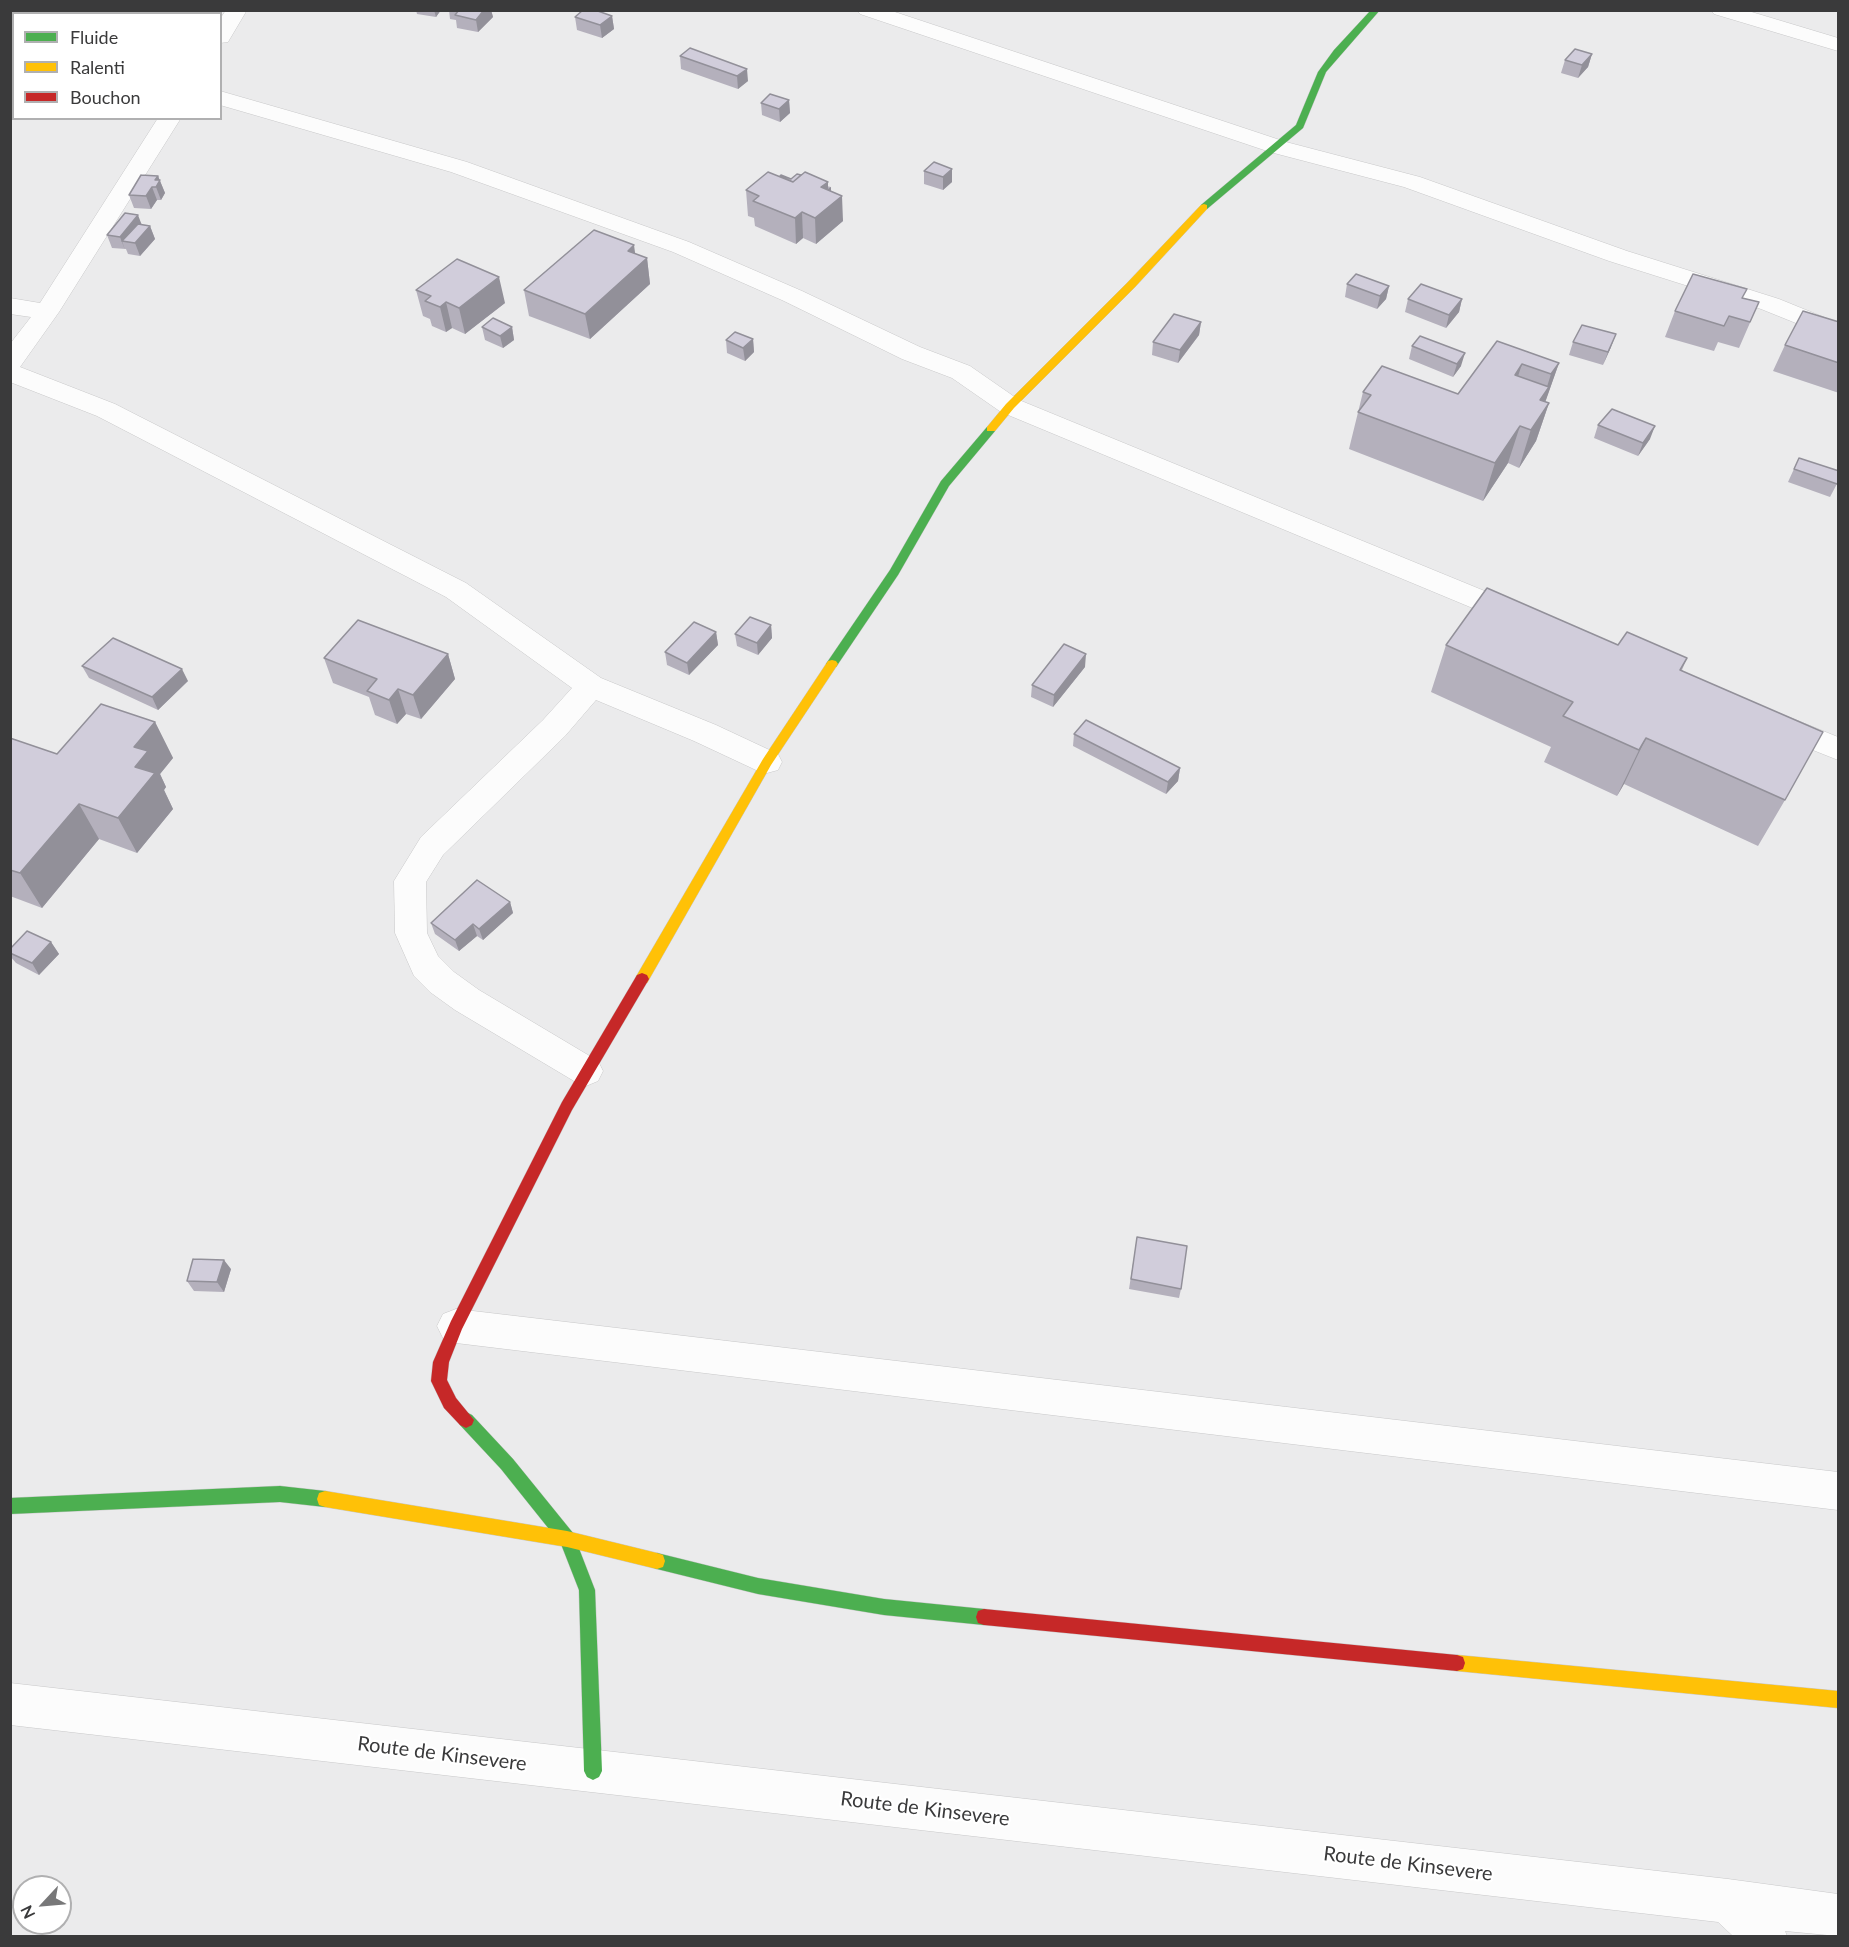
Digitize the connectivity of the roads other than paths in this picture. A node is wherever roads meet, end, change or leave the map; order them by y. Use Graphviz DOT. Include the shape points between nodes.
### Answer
graph roads {
  1 [pos="219,10"];
  2 [pos="867,10"];
  3 [pos="1376,10"];
  4 [pos="1721,10"];
  5 [pos="237,11"];
  6 [pos="222,34"];
  7 [pos="1839,45"];
  8 [pos="222,99"];
  9 [pos="169,120"];
  10 [pos="1278,147"];
  11 [pos="10,306"];
  12 [pos="47,312"];
  13 [pos="1839,332"];
  14 [pos="10,363"];
  15 [pos="10,372"];
  16 [pos="1010,406"];
  17 [pos="1540,625"];
  18 [pos="591,686"];
  19 [pos="1750,712"];
  20 [pos="1839,749"];
  21 [pos="767,762"];
  22 [pos="586,1071"];
  23 [pos="456,1326"];
  24 [pos="1839,1491"];
  25 [pos="10,1506"];
  26 [pos="567,1539"];
  27 [pos="1839,1700"];
  28 [pos="10,1704"];
  29 [pos="593,1772"];
  30 [pos="1728,1901"];
  31 [pos="1839,1916"];
  32 [pos="1765,1936"];
  1 -- 5 [label="street"];
  2 -- 10 [label="street"];
  3 -- 10 [label="street" via="1322,72 1300,126"];
  4 -- 7 [label="street"];
  5 -- 6 [label="street"];
  8 -- 16 [label="street" via="459,167 681,248 793,296 910,353 961,372"];
  9 -- 12 [label="street"];
  10 -- 13 [label="street" via="1412,182 1618,256 1770,304"];
  10 -- 16 [label="street" via="1211,200"];
  11 -- 12 [label="street"];
  12 -- 14 [label="street"];
  15 -- 18 [label="street" via="106,410 456,590"];
  16 -- 17 [label="street"];
  16 -- 21 [label="street" via="945,484 894,572"];
  18 -- 21 [label="street"];
  18 -- 22 [label="street" via="554,728 432,846 410,881 409,905 411,933 418,952 442,982"];
  19 -- 20 [label="street"];
  21 -- 22 [label="street"];
  22 -- 23 [label="street"];
  23 -- 24 [label="street"];
  23 -- 26 [label="street" via="441,1362 439,1381 450,1403 507,1464"];
  25 -- 26 [label="street" via="280,1494"];
  26 -- 27 [label="street" via="758,1586 884,1607"];
  26 -- 29 [label="street" via="587,1590"];
  28 -- 29 [label="street, Route de Kinsevere"];
  29 -- 30 [label="street, Route de Kinsevere"];
  30 -- 31 [label="street, Route de Kinsevere"];
  30 -- 32 [label="street"];
}
